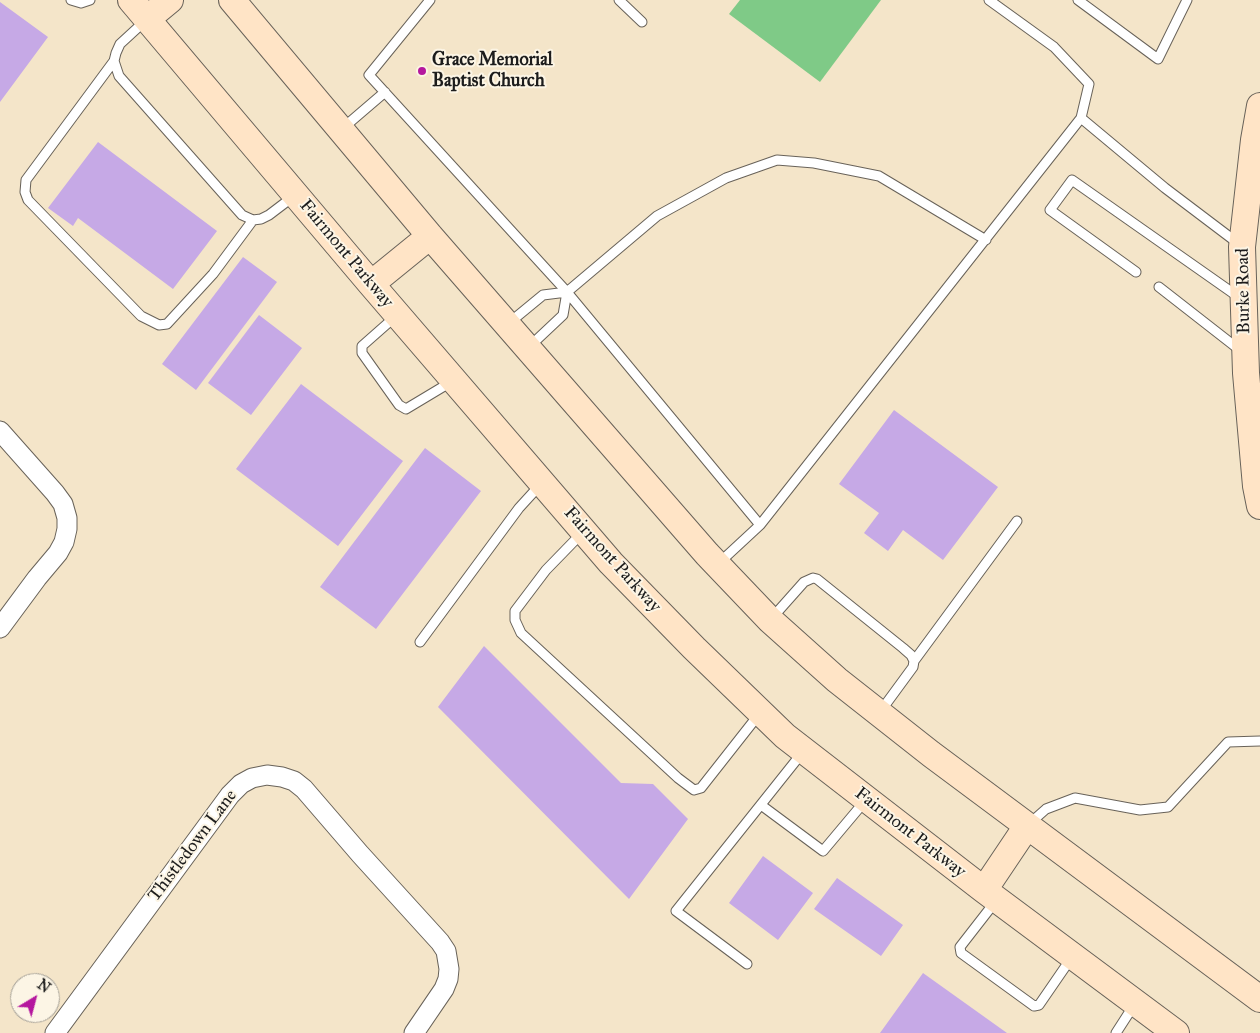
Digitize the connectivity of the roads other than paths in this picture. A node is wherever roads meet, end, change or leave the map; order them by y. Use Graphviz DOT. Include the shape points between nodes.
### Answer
graph roads {
  1 [pos="71,0"];
  2 [pos="90,0"];
  3 [pos="170,0"];
  4 [pos="232,0"];
  5 [pos="430,0"];
  6 [pos="619,0"];
  7 [pos="989,0"];
  8 [pos="1078,0"];
  9 [pos="1187,0"];
  10 [pos="139,10"];
  11 [pos="642,22"];
  12 [pos="114,61"];
  13 [pos="385,92"];
  14 [pos="1260,106"];
  15 [pos="1081,118"];
  16 [pos="341,130"];
  17 [pos="295,195"];
  18 [pos="253,220"];
  19 [pos="430,236"];
  20 [pos="986,240"];
  21 [pos="1242,247"];
  22 [pos="1136,272"];
  23 [pos="371,284"];
  24 [pos="1159,287"];
  25 [pos="567,292"];
  26 [pos="1252,301"];
  27 [pos="398,315"];
  28 [pos="508,324"];
  29 [pos="528,348"];
  30 [pos="1245,355"];
  31 [pos="453,380"];
  32 [pos="0,431"];
  33 [pos="542,482"];
  34 [pos="1260,506"];
  35 [pos="1017,521"];
  36 [pos="760,524"];
  37 [pos="584,531"];
  38 [pos="717,565"];
  39 [pos="770,620"];
  40 [pos="0,628"];
  41 [pos="420,642"];
  42 [pos="914,661"];
  43 [pos="760,712"];
  44 [pos="878,713"];
  45 [pos="1260,741"];
  46 [pos="804,750"];
  47 [pos="867,799"];
  48 [pos="761,806"];
  49 [pos="1027,826"];
  50 [pos="990,895"];
  51 [pos="1073,956"];
  52 [pos="747,964"];
  53 [pos="1260,999"];
  54 [pos="1136,1003"];
  55 [pos="55,1033"];
  56 [pos="414,1033"];
  57 [pos="1116,1033"];
  58 [pos="1176,1033"];
  1 -- 2 [label="lane" via="81,3"];
  3 -- 10 [label="main road"];
  4 -- 16 [label="main road"];
  5 -- 13 [label="lane" via="369,75"];
  6 -- 11 [label="lane"];
  7 -- 15 [label="lane" via="1054,47 1089,84"];
  8 -- 9 [label="lane" via="1158,59"];
  10 -- 12 [label="lane"];
  10 -- 17 [label="main road, Fairmont Parkway"];
  12 -- 18 [label="lane" via="120,76 242,215"];
  12 -- 18 [label="lane" via="26,180 28,200 141,316 159,325 167,324 213,274"];
  13 -- 16 [label="lane"];
  13 -- 25 [label="lane"];
  14 -- 21 [label="main road, Burke Road"];
  15 -- 20 [label="lane"];
  15 -- 21 [label="lane"];
  16 -- 19 [label="main road"];
  17 -- 18 [label="lane" via="269,216"];
  17 -- 23 [label="main road, Fairmont Parkway"];
  19 -- 23 [label="main road"];
  19 -- 28 [label="main road"];
  20 -- 25 [label="lane" via="879,176 814,163 777,160 726,178 657,216"];
  20 -- 36 [label="lane"];
  21 -- 26 [label="main road, Burke Road"];
  22 -- 26 [label="lane" via="1050,210 1072,180"];
  23 -- 27 [label="main road, Fairmont Parkway"];
  24 -- 30 [label="lane"];
  25 -- 28 [label="lane" via="543,295"];
  25 -- 29 [label="lane" via="563,315"];
  25 -- 36 [label="lane"];
  26 -- 30 [label="main road, Burke Road"];
  27 -- 31 [label="main road, Fairmont Parkway"];
  27 -- 31 [label="lane" via="362,346 362,353 399,405 406,409"];
  28 -- 29 [label="main road"];
  29 -- 38 [label="main road"];
  30 -- 34 [label="main road, Burke Road"];
  31 -- 33 [label="main road, Fairmont Parkway"];
  32 -- 40 [label="street" via="56,493 67,518 64,542 58,553"];
  33 -- 37 [label="main road, Fairmont Parkway"];
  33 -- 41 [label="lane" via="519,508"];
  35 -- 42 [label="lane"];
  36 -- 38 [label="lane"];
  37 -- 43 [label="main road, Fairmont Parkway" via="611,563"];
  37 -- 43 [label="lane" via="546,570 515,611 521,633 694,790 701,788"];
  38 -- 39 [label="main road"];
  39 -- 42 [label="lane" via="804,582 817,579 912,655"];
  39 -- 44 [label="main road"];
  42 -- 44 [label="lane" via="910,672"];
  43 -- 46 [label="main road, Fairmont Parkway"];
  44 -- 49 [label="main road"];
  45 -- 49 [label="lane" via="1228,742 1168,807 1140,810 1076,798 1046,809"];
  46 -- 47 [label="main road, Fairmont Parkway"];
  46 -- 48 [label="lane"];
  47 -- 48 [label="lane" via="823,851"];
  47 -- 50 [label="main road, Fairmont Parkway"];
  48 -- 52 [label="lane" via="676,911"];
  49 -- 50 [label="main road"];
  49 -- 53 [label="main road"];
  50 -- 51 [label="main road, Fairmont Parkway"];
  50 -- 51 [label="lane" via="960,946 961,953 1034,1006 1039,1005"];
  51 -- 54 [label="main road, Fairmont Parkway"];
  54 -- 57 [label="lane"];
  54 -- 58 [label="main road, Fairmont Parkway"];
  55 -- 56 [label="street, Thistledown Lane" via="230,795 252,778 267,775 294,781 304,789 440,942 448,958 448,979"];
}
